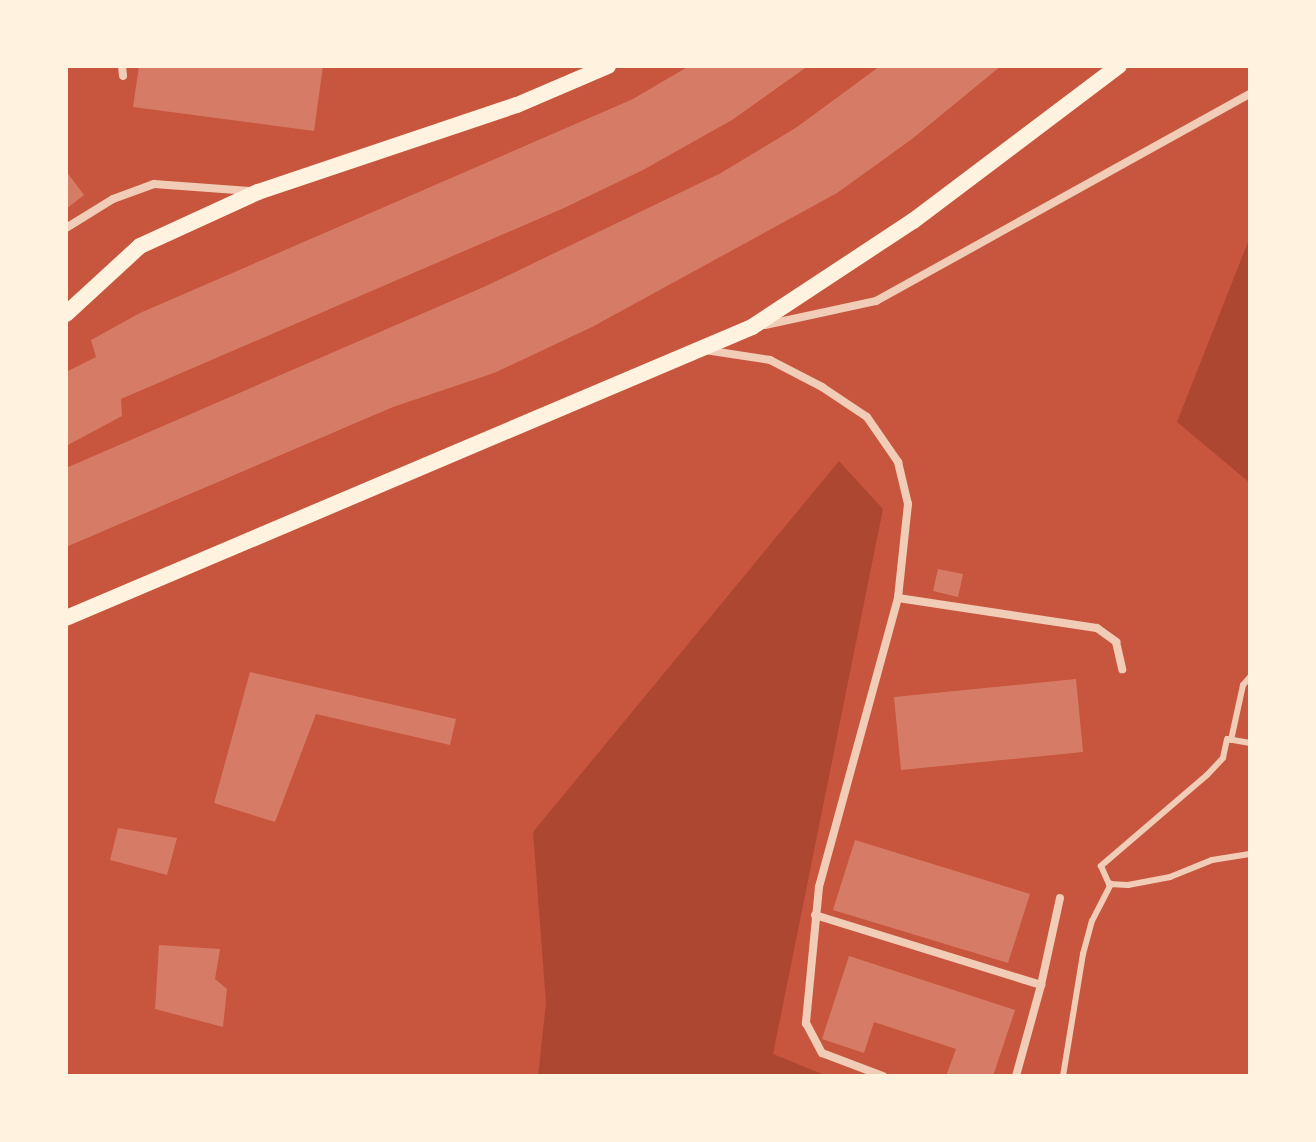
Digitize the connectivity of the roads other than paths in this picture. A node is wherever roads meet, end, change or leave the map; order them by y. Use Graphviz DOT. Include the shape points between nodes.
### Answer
graph roads {
  1 [pos="608,66"];
  2 [pos="1119,66"];
  3 [pos="1250,94"];
  4 [pos="258,192"];
  5 [pos="66,228"];
  6 [pos="66,314"];
  7 [pos="752,327"];
  8 [pos="700,349"];
  9 [pos="898,598"];
  10 [pos="66,618"];
  11 [pos="1122,669"];
  12 [pos="1250,677"];
  13 [pos="1231,740"];
  14 [pos="1250,743"];
  15 [pos="1250,854"];
  16 [pos="1111,884"];
  17 [pos="1060,898"];
  18 [pos="815,915"];
  19 [pos="1041,985"];
  20 [pos="883,1076"];
  21 [pos="1016,1076"];
  22 [pos="1063,1076"];
  1 -- 4 [label="main road" via="517,105"];
  2 -- 7 [label="main road" via="913,221"];
  3 -- 7 [label="street" via="876,301"];
  4 -- 5 [label="street" via="154,184 113,199"];
  4 -- 6 [label="main road" via="140,246"];
  7 -- 8 [label="main road"];
  8 -- 9 [label="street" via="770,360 867,417 898,462 908,504"];
  8 -- 10 [label="main road"];
  9 -- 11 [label="street" via="1097,628 1116,642"];
  9 -- 18 [label="street"];
  12 -- 13 [label="lane" via="1243,685"];
  13 -- 14 [label="lane"];
  13 -- 16 [label="lane" via="1207,775 1101,866"];
  15 -- 16 [label="lane" via="1212,860 1170,877"];
  16 -- 22 [label="lane" via="1083,954"];
  17 -- 19 [label="street"];
  18 -- 19 [label="street"];
  18 -- 20 [label="street" via="806,1023 822,1053"];
  19 -- 21 [label="street"];
}
